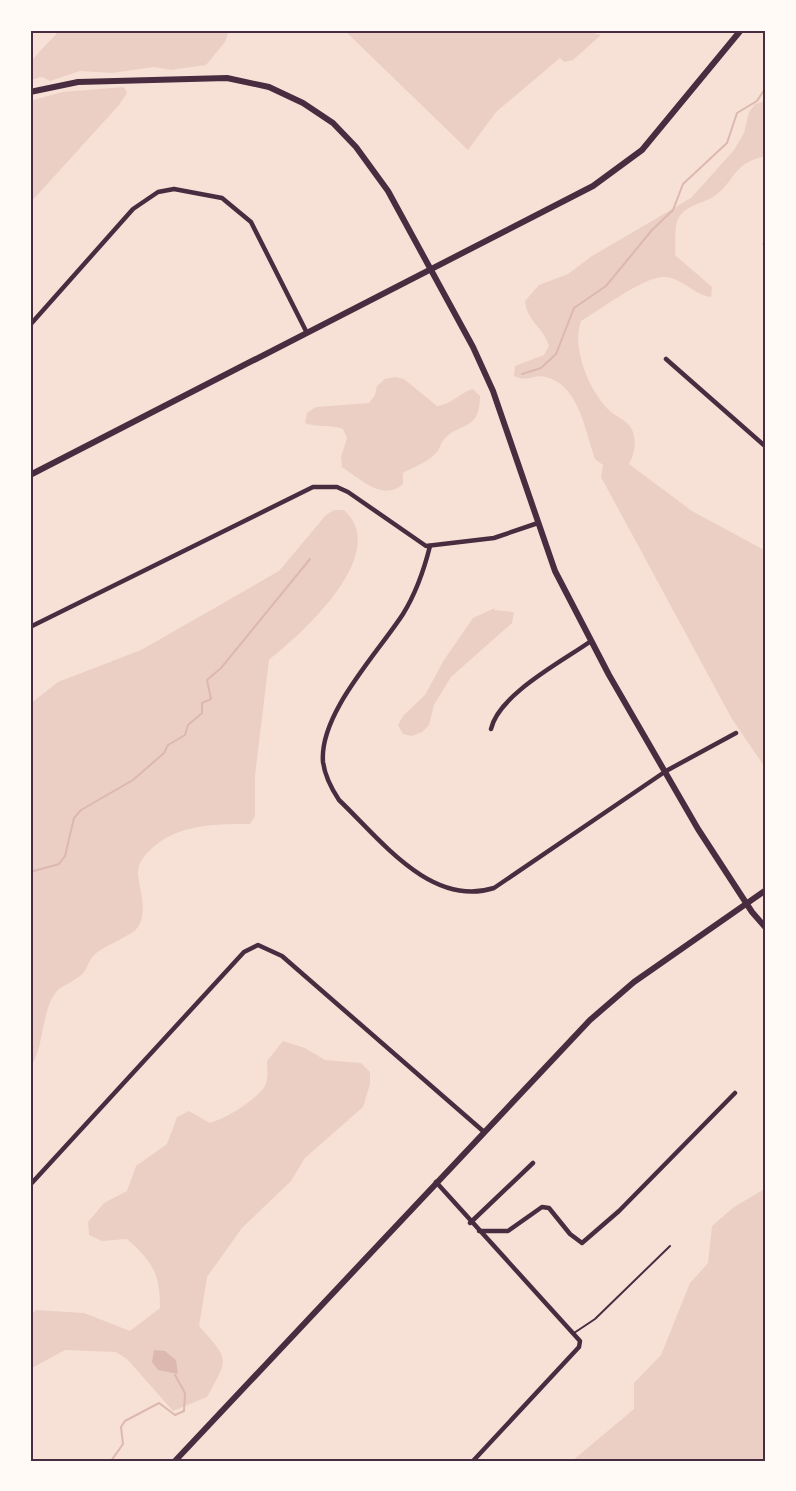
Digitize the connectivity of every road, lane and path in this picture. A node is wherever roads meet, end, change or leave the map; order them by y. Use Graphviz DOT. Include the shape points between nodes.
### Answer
graph roads {
  1 [pos="741,30"];
  2 [pos="30,92"];
  3 [pos="432,270"];
  4 [pos="30,325"];
  5 [pos="307,333"];
  6 [pos="666,359"];
  7 [pos="766,447"];
  8 [pos="30,474"];
  9 [pos="538,523"];
  10 [pos="430,546"];
  11 [pos="30,627"];
  12 [pos="591,641"];
  13 [pos="491,729"];
  14 [pos="736,733"];
  15 [pos="666,771"];
  16 [pos="766,890"];
  17 [pos="747,904"];
  18 [pos="766,928"];
  19 [pos="735,1093"];
  20 [pos="483,1131"];
  21 [pos="533,1163"];
  22 [pos="436,1182"];
  23 [pos="30,1185"];
  24 [pos="470,1223"];
  25 [pos="479,1231"];
  26 [pos="670,1246"];
  27 [pos="574,1333"];
  28 [pos="175,1461"];
  29 [pos="473,1461"];
  1 -- 3 [label="street" via="642,150 610,175"];
  2 -- 3 [label="street" via="78,82 227,78 269,87 333,123 356,147 388,191"];
  3 -- 5 [label="street"];
  3 -- 9 [label="street" via="493,391"];
  4 -- 5 [label="street" via="133,209 158,192 174,189 222,198 251,222"];
  5 -- 8 [label="street"];
  6 -- 7 [label="street"];
  9 -- 10 [label="street" via="494,538"];
  9 -- 12 [label="street" via="555,571"];
  10 -- 11 [label="street" via="348,492 337,487 313,487"];
  10 -- 15 [label="street" via="424,570 404,613 330,722 323,760 329,785 339,800 429,882 449,890 480,892 512,878"];
  12 -- 13 [label="street" via="512,698 497,712"];
  12 -- 15 [label="street"];
  14 -- 15 [label="street"];
  15 -- 17 [label="street"];
  16 -- 17 [label="street"];
  17 -- 18 [label="street"];
  17 -- 20 [label="street" via="616,997 563,1046"];
  19 -- 25 [label="street" via="619,1211 582,1243 549,1208 542,1207 508,1231"];
  20 -- 22 [label="street"];
  20 -- 23 [label="street" via="274,951 258,945 244,952"];
  21 -- 24 [label="street"];
  22 -- 24 [label="street"];
  22 -- 28 [label="street"];
  24 -- 25 [label="street"];
  25 -- 27 [label="street"];
  26 -- 27 [label="lane" via="595,1319"];
  27 -- 29 [label="street" via="579,1347"];
}
